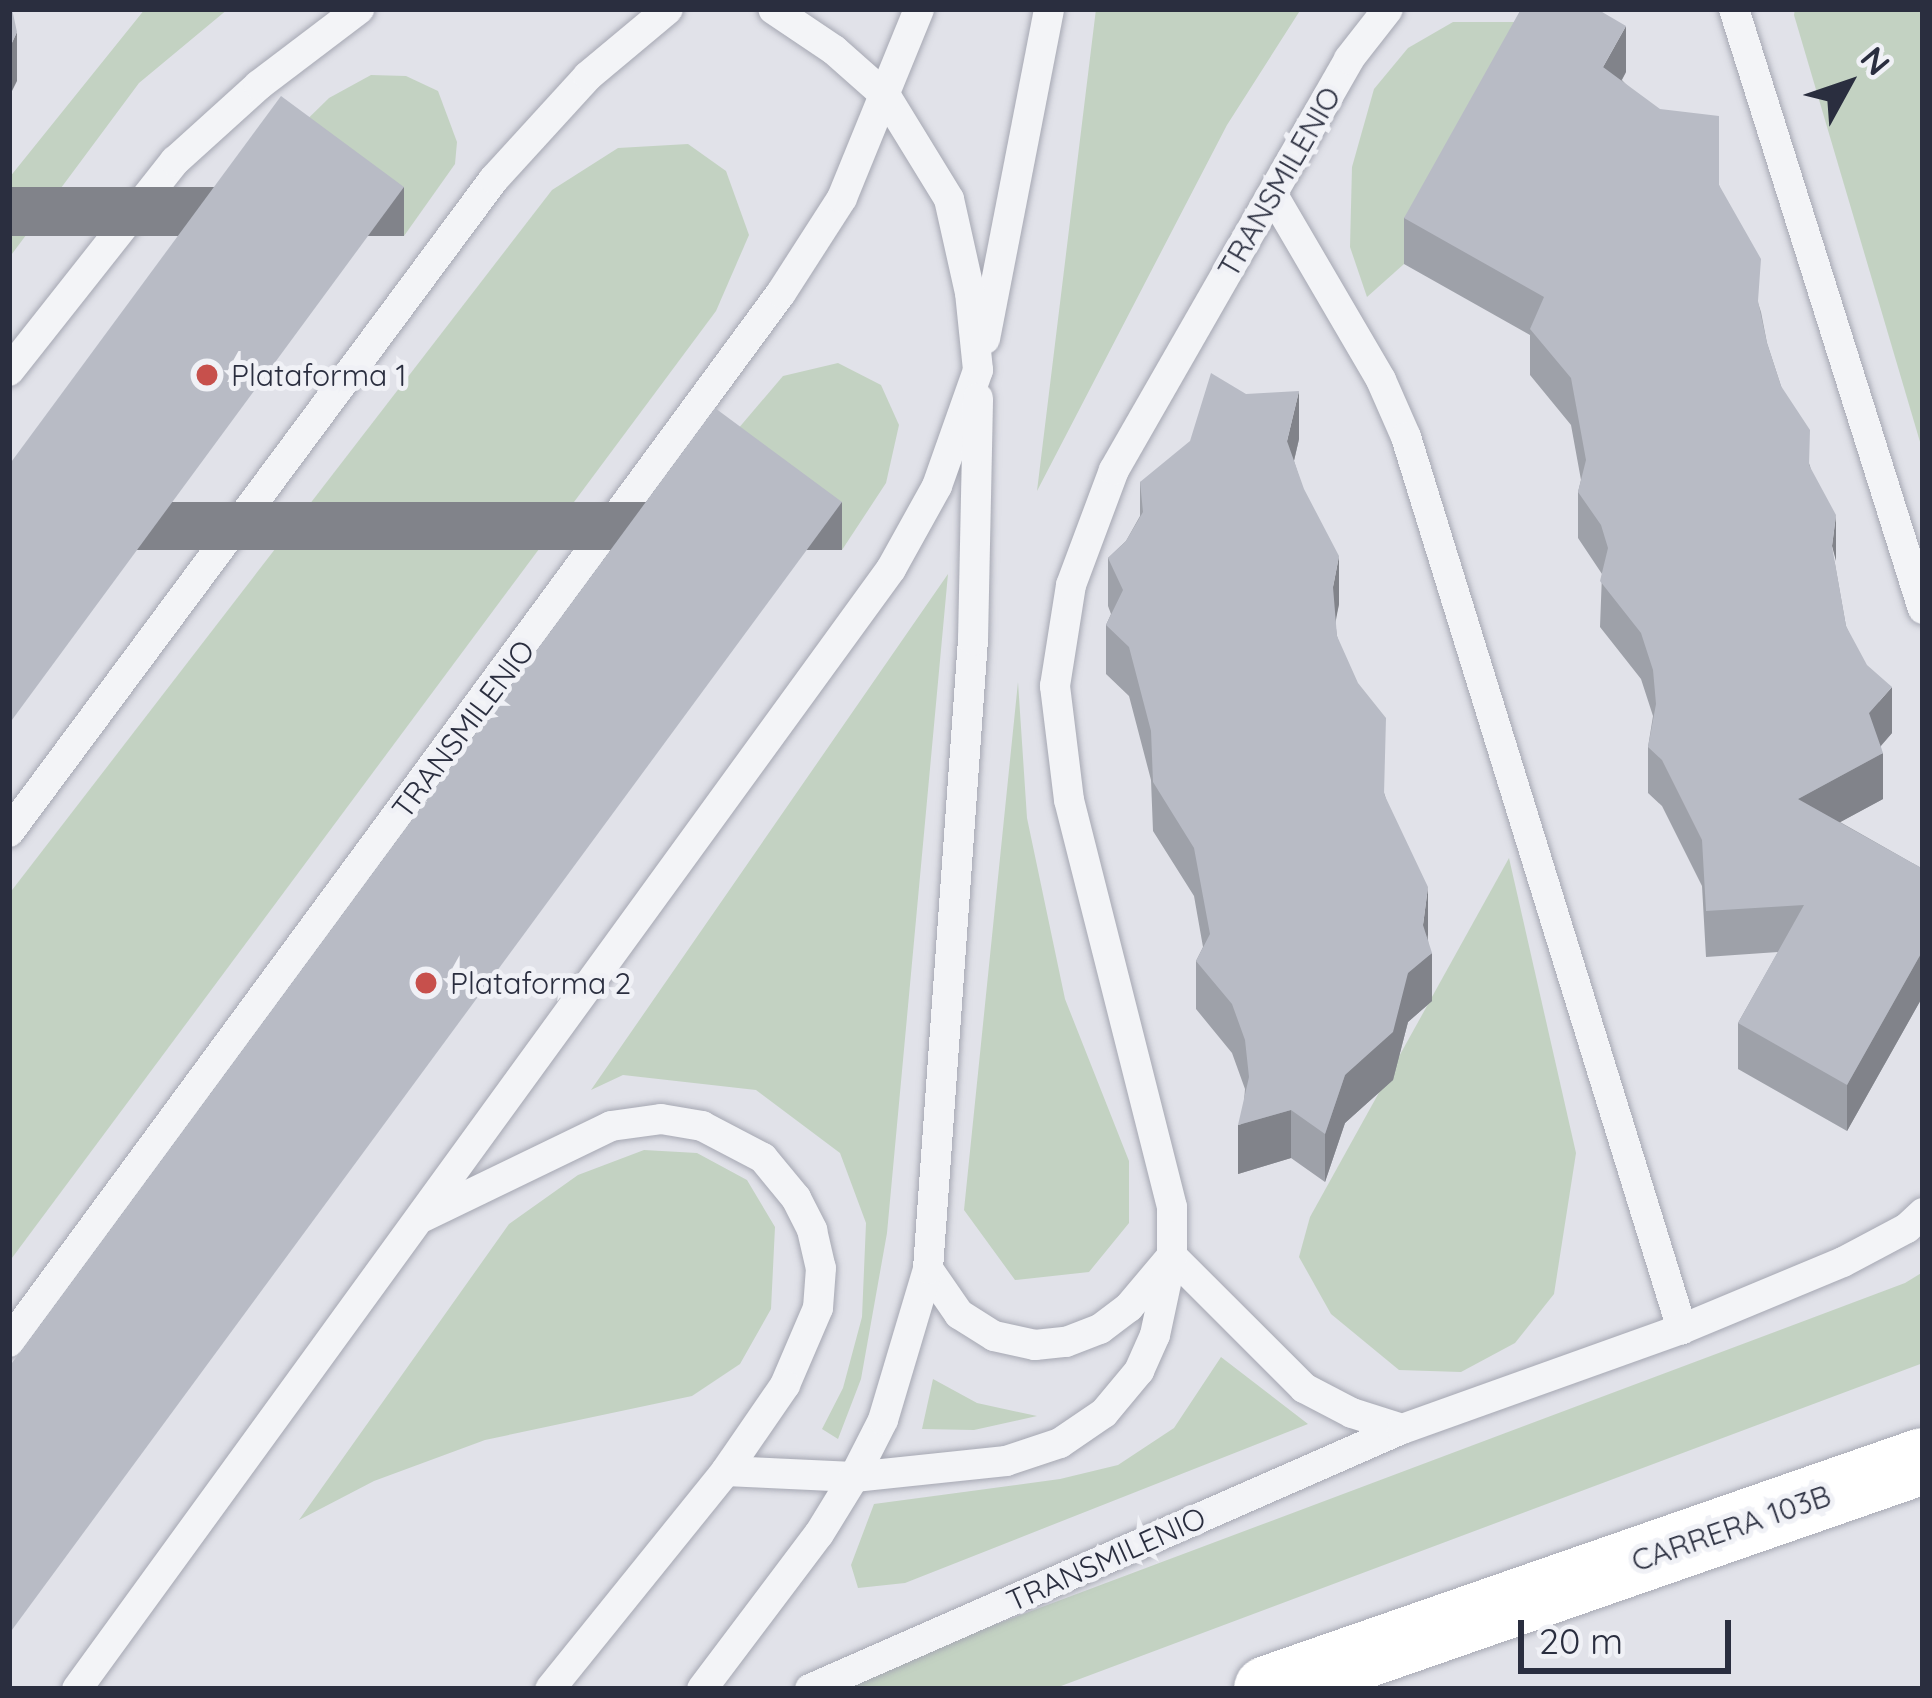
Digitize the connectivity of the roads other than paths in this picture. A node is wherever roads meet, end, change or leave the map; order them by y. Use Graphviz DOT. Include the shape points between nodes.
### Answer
graph roads {
  1 [pos="359,9"];
  2 [pos="668,9"];
  3 [pos="773,9"];
  4 [pos="920,9"];
  5 [pos="1049,9"];
  6 [pos="1388,9"];
  7 [pos="1734,9"];
  8 [pos="886,96"];
  9 [pos="1273,195"];
  10 [pos="978,370"];
  11 [pos="9,371"];
  12 [pos="1923,609"];
  13 [pos="9,832"];
  14 [pos="1923,1213"];
  15 [pos="417,1220"];
  16 [pos="1172,1256"];
  17 [pos="928,1269"];
  18 [pos="1682,1329"];
  19 [pos="9,1342"];
  20 [pos="1402,1429"];
  21 [pos="1923,1461"];
  22 [pos="726,1471"];
  23 [pos="854,1477"];
  24 [pos="77,1689"];
  25 [pos="550,1689"];
  26 [pos="702,1689"];
  27 [pos="810,1689"];
  28 [pos="1268,1689"];
  1 -- 11 [label="lane" via="175,161"];
  2 -- 13 [label="lane" via="589,76 494,179"];
  3 -- 8 [label="lane"];
  4 -- 8 [label="lane, TRANSMILENIO"];
  5 -- 10 [label="lane"];
  6 -- 9 [label="lane, TRANSMILENIO" via="1349,59"];
  7 -- 12 [label="lane"];
  8 -- 10 [label="lane" via="949,199"];
  8 -- 19 [label="lane, TRANSMILENIO" via="842,198 701,408"];
  9 -- 16 [label="lane, TRANSMILENIO" via="1092,517 1055,686 1069,800 1162,1153"];
  9 -- 18 [label="lane" via="1406,437"];
  10 -- 15 [label="lane" via="937,486 892,569"];
  10 -- 17 [label="lane" via="971,664"];
  14 -- 18 [label="lane, TRANSMILENIO" via="1843,1262"];
  15 -- 22 [label="lane" via="611,1126 661,1119 702,1126 763,1158 812,1230 821,1268 818,1308 785,1385"];
  15 -- 24 [label="lane"];
  16 -- 17 [label="lane" via="1100,1329 1035,1345 994,1336 959,1314"];
  16 -- 20 [label="lane" via="1304,1388"];
  16 -- 23 [label="lane, TRANSMILENIO" via="1139,1371 1075,1433 987,1465"];
  17 -- 23 [label="lane" via="883,1420"];
  18 -- 20 [label="lane, TRANSMILENIO"];
  20 -- 27 [label="lane, TRANSMILENIO"];
  21 -- 28 [label="street, CARRERA 103B"];
  22 -- 23 [label="lane, TRANSMILENIO"];
  22 -- 25 [label="lane"];
  23 -- 26 [label="lane"];
}
